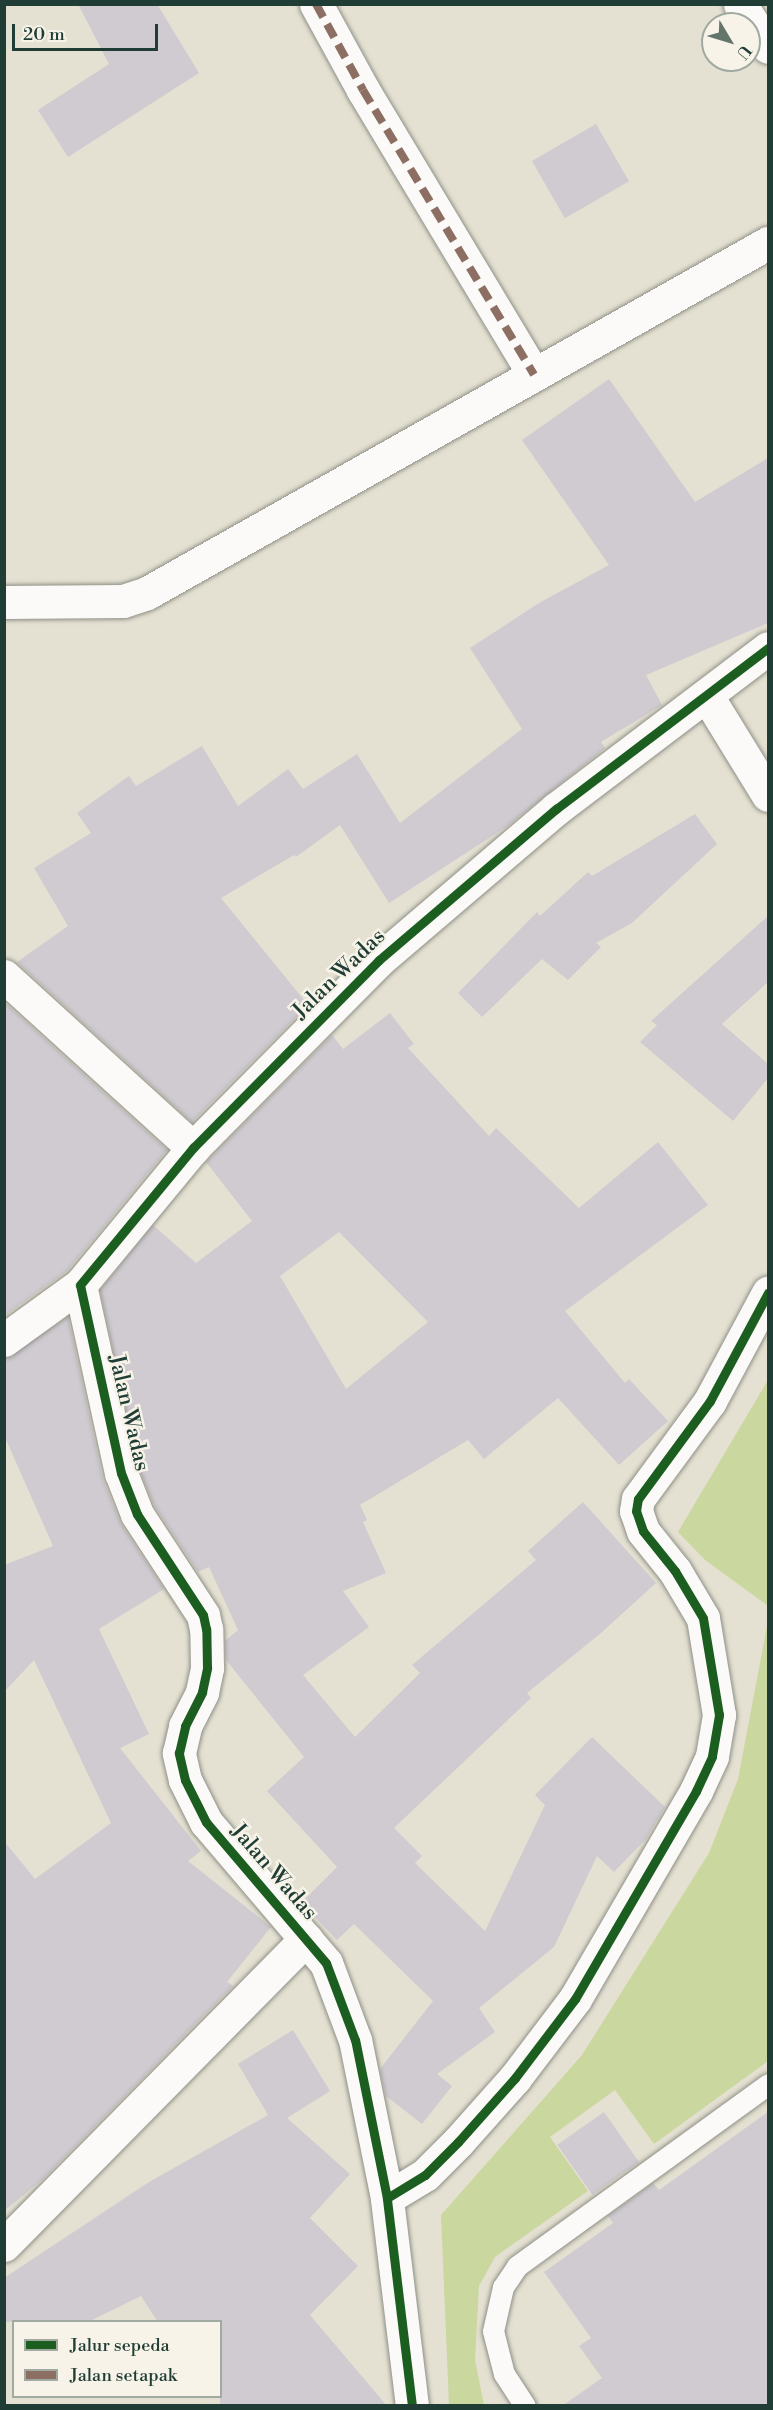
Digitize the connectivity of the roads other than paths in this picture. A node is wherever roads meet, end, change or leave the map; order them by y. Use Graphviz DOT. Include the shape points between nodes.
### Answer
graph roads {
  1 [pos="316,4"];
  2 [pos="740,4"];
  3 [pos="768,47"];
  4 [pos="768,243"];
  5 [pos="534,375"];
  6 [pos="4,602"];
  7 [pos="768,648"];
  8 [pos="707,696"];
  9 [pos="768,795"];
  10 [pos="4,976"];
  11 [pos="193,1148"];
  12 [pos="80,1285"];
  13 [pos="768,1293"];
  14 [pos="4,1340"];
  15 [pos="306,1939"];
  16 [pos="768,2084"];
  17 [pos="387,2198"];
  18 [pos="4,2245"];
  19 [pos="412,2406"];
  20 [pos="525,2406"];
  1 -- 5 [label="street"];
  2 -- 3 [label="street"];
  4 -- 5 [label="street"];
  5 -- 6 [label="street" via="147,593 123,601"];
  7 -- 8 [label="street, Jalan Wadas"];
  8 -- 9 [label="street"];
  8 -- 11 [label="street, Jalan Wadas" via="556,809 379,960"];
  10 -- 11 [label="street"];
  11 -- 12 [label="street, Jalan Wadas"];
  12 -- 14 [label="street"];
  12 -- 15 [label="street, Jalan Wadas" via="121,1473 137,1514 203,1615 206,1629 207,1668 202,1692 185,1726 179,1753 185,1780 206,1822"];
  13 -- 17 [label="street" via="710,1401 638,1499 636,1511 643,1531 675,1571 703,1618 719,1715 712,1756 696,1791 575,1999 515,2078 458,2142 425,2175"];
  15 -- 17 [label="street, Jalan Wadas" via="327,1963 356,2040"];
  15 -- 18 [label="street"];
  16 -- 20 [label="lane" via="517,2266 503,2287 493,2331 504,2374"];
  17 -- 19 [label="street, Jalan Wadas"];
}
